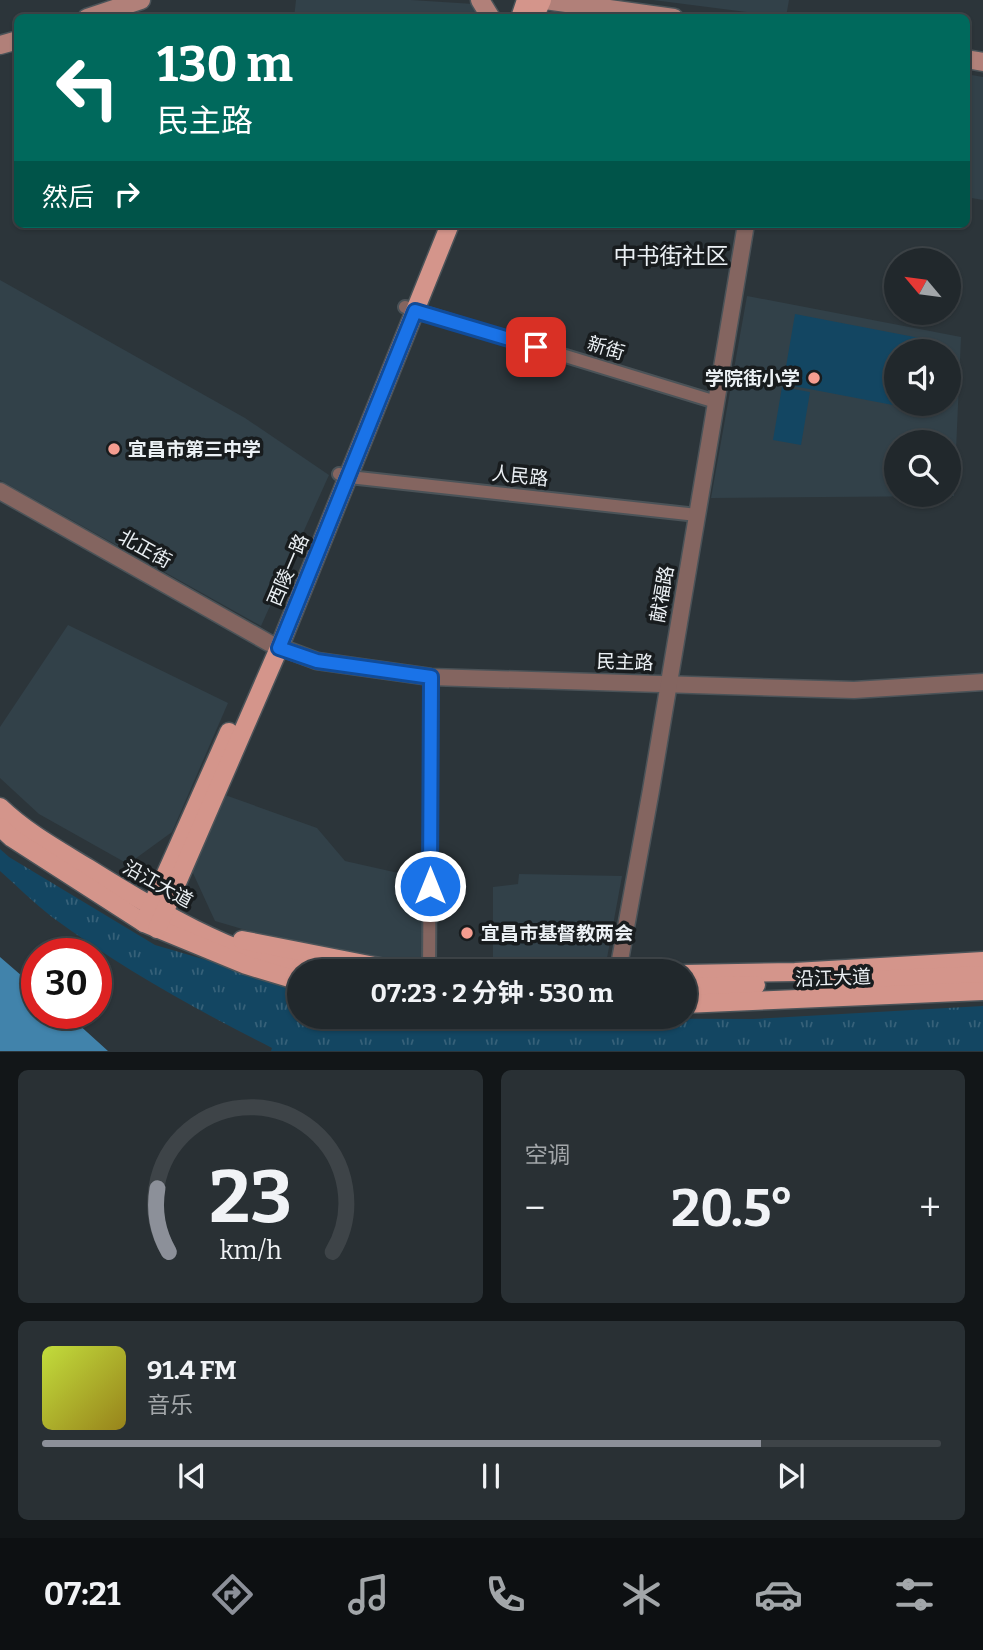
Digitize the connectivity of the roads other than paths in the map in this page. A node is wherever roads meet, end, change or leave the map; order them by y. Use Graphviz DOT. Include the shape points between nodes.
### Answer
graph roads {
  1 [pos="141,0"];
  2 [pos="543,0"];
  3 [pos="591,3"];
  4 [pos="99,14"];
  5 [pos="576,14"];
  6 [pos="652,14"];
  7 [pos="438,228"];
  8 [pos="448,228"];
  9 [pos="745,228"];
  10 [pos="410,309"];
  11 [pos="716,402"];
  12 [pos="344,475"];
  13 [pos="0,491"];
  14 [pos="697,515"];
  15 [pos="274,645"];
  16 [pos="431,677"];
  17 [pos="983,682"];
  18 [pos="669,684"];
  19 [pos="0,807"];
  20 [pos="0,827"];
  21 [pos="154,918"];
  22 [pos="207,933"];
  23 [pos="339,959"];
  24 [pos="429,959"];
  25 [pos="620,959"];
  26 [pos="983,961"];
  27 [pos="287,964"];
  28 [pos="697,974"];
  29 [pos="983,975"];
  30 [pos="287,977"];
  31 [pos="697,986"];
  32 [pos="983,990"];
  33 [pos="697,1003"];
  1 -- 4 [label="main road"];
  2 -- 3 [label="main road"];
  3 -- 5 [label="main road"];
  3 -- 6 [label="main road"];
  7 -- 10 [label="main road, 西陵一路"];
  8 -- 10 [label="main road, 西陵一路"];
  9 -- 11 [label="street, 献福路"];
  10 -- 11 [label="street, 新街"];
  10 -- 12 [label="main road, 西陵一路"];
  11 -- 14 [label="street, 献福路"];
  12 -- 14 [label="street, 人民路"];
  12 -- 15 [label="main road, 西陵一路"];
  13 -- 15 [label="street, 北正街"];
  14 -- 18 [label="street, 献福路"];
  15 -- 16 [label="street, 民主路" via="317,661"];
  15 -- 21 [label="main road, 西陵一路"];
  16 -- 18 [label="street, 民主路"];
  16 -- 24 [label="street"];
  17 -- 18 [label="street, 民主路" via="854,690"];
  18 -- 25 [label="street, 献福路"];
  19 -- 21 [label="main road, 沿江大道"];
  20 -- 21 [label="main road, 沿江大道"];
  21 -- 22 [label="main road, 沿江大道"];
  21 -- 30 [label="main road, 沿江大道" via="246,965"];
  22 -- 23 [label="main road"];
  22 -- 27 [label="main road, 沿江大道"];
  26 -- 28 [label="main road"];
  29 -- 31 [label="main road, 沿江大道"];
  32 -- 33 [label="main road, 沿江大道"];
}
